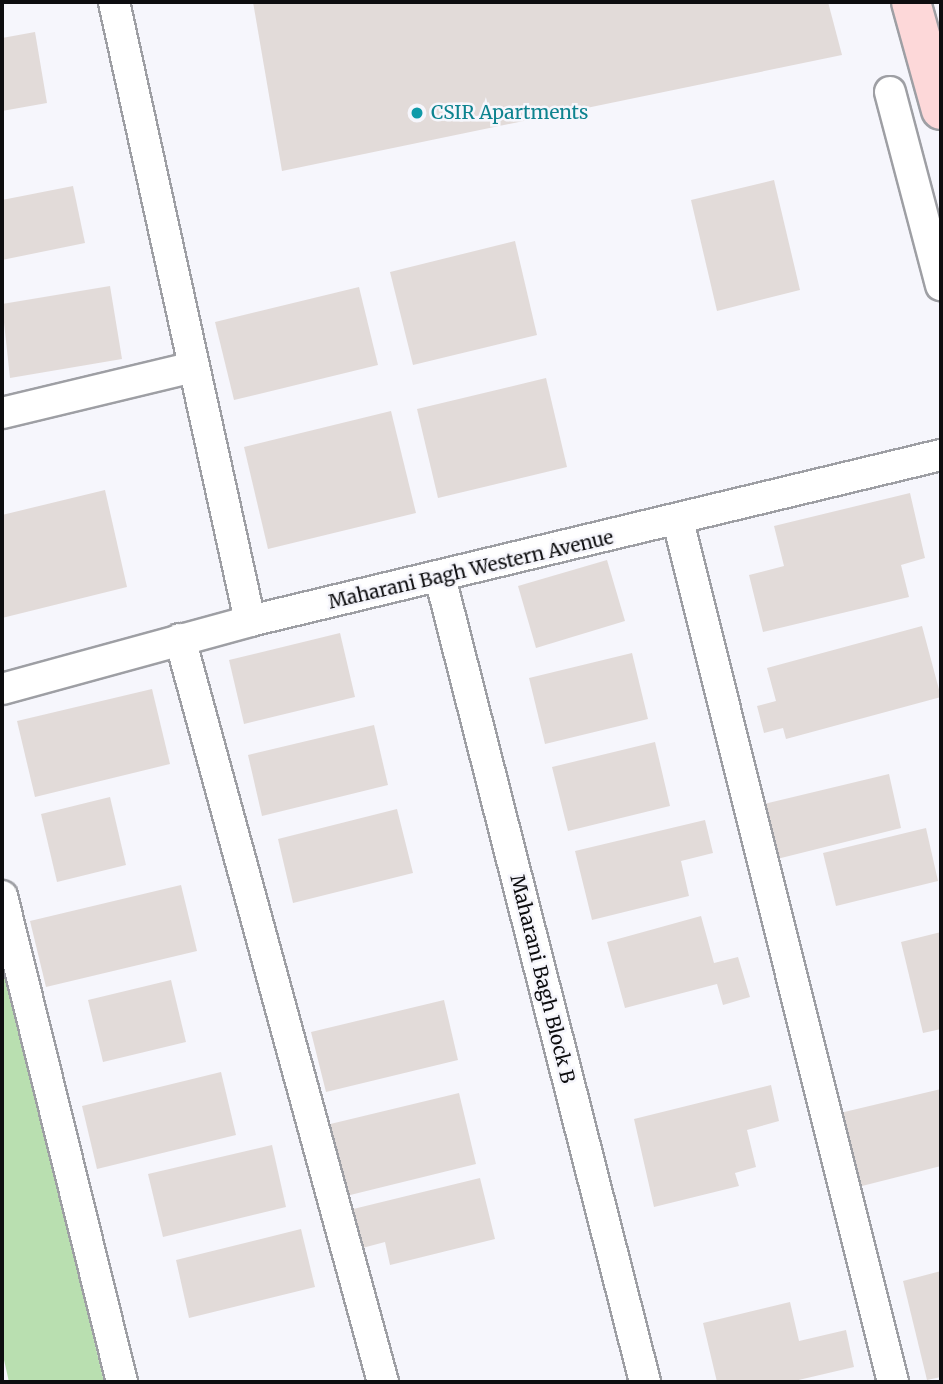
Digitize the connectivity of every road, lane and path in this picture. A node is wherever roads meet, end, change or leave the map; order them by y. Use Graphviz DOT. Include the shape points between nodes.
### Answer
graph roads {
  1 [pos="114,2"];
  2 [pos="922,6"];
  3 [pos="890,92"];
  4 [pos="941,110"];
  5 [pos="941,285"];
  6 [pos="193,368"];
  7 [pos="2,412"];
  8 [pos="941,455"];
  9 [pos="678,522"];
  10 [pos="440,577"];
  11 [pos="250,621"];
  12 [pos="180,639"];
  13 [pos="2,689"];
  14 [pos="2,896"];
  15 [pos="122,1382"];
  16 [pos="383,1382"];
  17 [pos="645,1382"];
  18 [pos="892,1382"];
  1 -- 6 [label="street"];
  2 -- 4 [label="main road"];
  3 -- 5 [label="street"];
  6 -- 7 [label="street"];
  6 -- 11 [label="street"];
  8 -- 9 [label="street, Maharani Bagh Western Avenue"];
  9 -- 10 [label="street, Maharani Bagh Western Avenue"];
  9 -- 18 [label="street"];
  10 -- 11 [label="street, Maharani Bagh Western Avenue"];
  10 -- 17 [label="street, Maharani Bagh Block B"];
  11 -- 12 [label="street, Maharani Bagh Western Avenue"];
  12 -- 13 [label="street, Maharani Bagh Western Avenue"];
  12 -- 16 [label="street"];
  14 -- 15 [label="street"];
}
